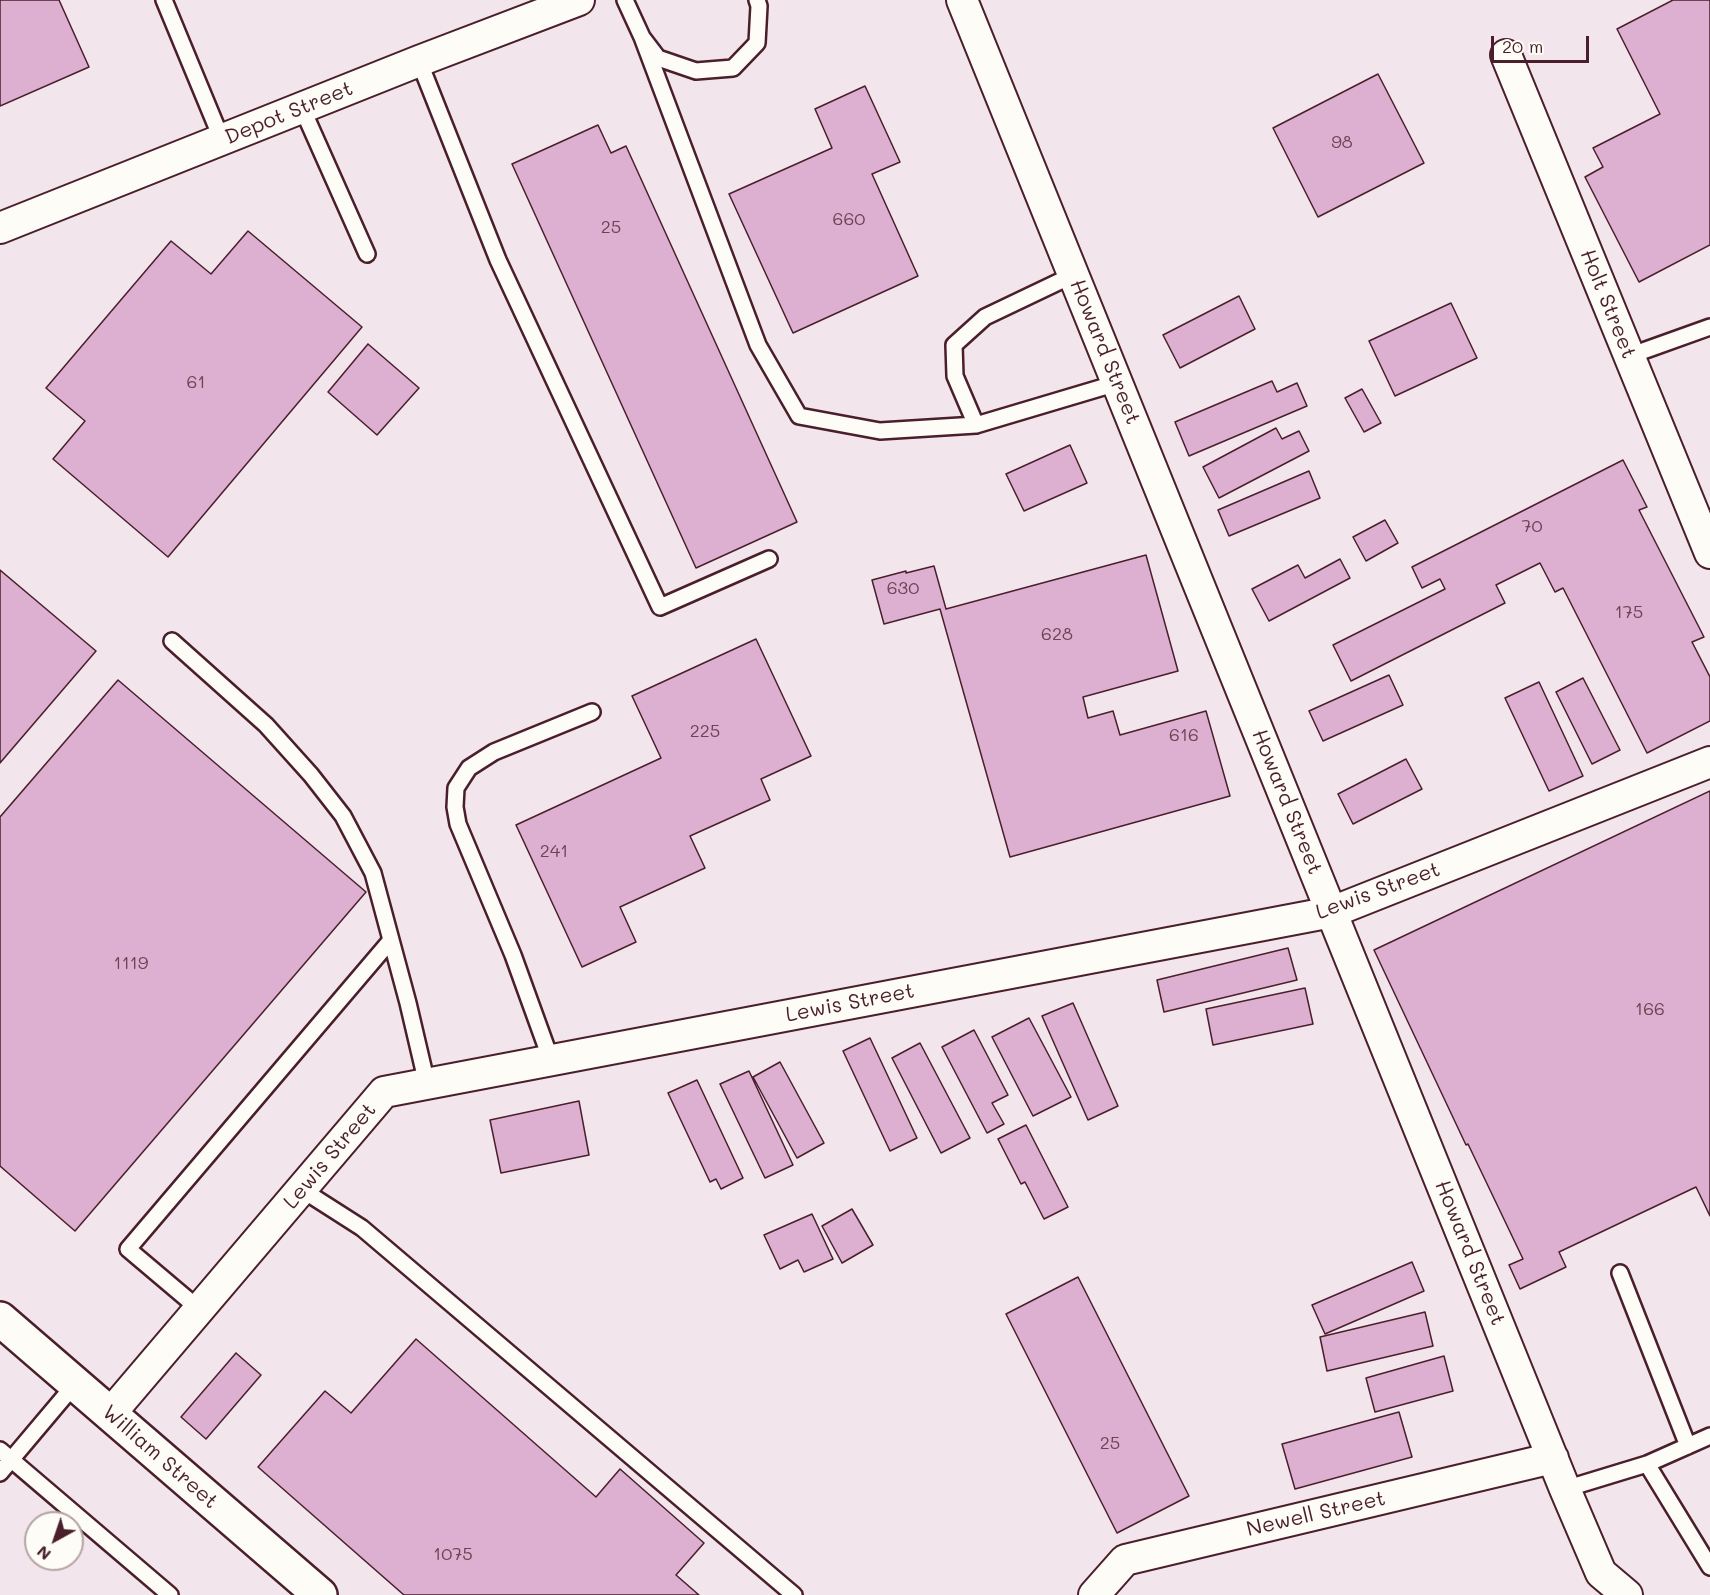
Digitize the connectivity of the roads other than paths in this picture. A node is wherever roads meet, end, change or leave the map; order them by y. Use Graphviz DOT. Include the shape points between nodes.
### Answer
graph roads {
  1 [pos="164,0"];
  2 [pos="579,0"];
  3 [pos="625,0"];
  4 [pos="757,0"];
  5 [pos="962,0"];
  6 [pos="642,37"];
  7 [pos="1506,55"];
  8 [pos="419,61"];
  9 [pos="302,108"];
  10 [pos="222,140"];
  11 [pos="0,228"];
  12 [pos="367,254"];
  13 [pos="1073,275"];
  14 [pos="1710,327"];
  15 [pos="1629,356"];
  16 [pos="1117,382"];
  17 [pos="976,425"];
  18 [pos="1710,553"];
  19 [pos="769,559"];
  20 [pos="172,641"];
  21 [pos="592,712"];
  22 [pos="1710,762"];
  23 [pos="1332,912"];
  24 [pos="391,940"];
  25 [pos="551,1060"];
  26 [pos="427,1084"];
  27 [pos="301,1189"];
  28 [pos="1620,1273"];
  29 [pos="199,1309"];
  30 [pos="0,1319"];
  31 [pos="75,1384"];
  32 [pos="110,1414"];
  33 [pos="1710,1436"];
  34 [pos="1688,1446"];
  35 [pos="6,1454"];
  36 [pos="1553,1458"];
  37 [pos="1647,1464"];
  38 [pos="0,1473"];
  39 [pos="1566,1489"];
  40 [pos="1710,1567"];
  41 [pos="170,1595"];
  42 [pos="320,1595"];
  43 [pos="794,1595"];
  44 [pos="1094,1595"];
  45 [pos="1626,1595"];
  1 -- 10 [label="lane"];
  2 -- 8 [label="street, Depot Street"];
  3 -- 6 [label="lane"];
  4 -- 6 [label="lane" via="757,44 733,68 696,71 658,58"];
  5 -- 13 [label="street, Howard Street"];
  6 -- 17 [label="lane" via="758,345 799,416 880,430"];
  7 -- 15 [label="street, Holt Street"];
  8 -- 9 [label="street, Depot Street"];
  8 -- 19 [label="lane" via="498,260 660,607"];
  9 -- 10 [label="street, Depot Street"];
  9 -- 12 [label="lane"];
  10 -- 11 [label="street, Depot Street"];
  13 -- 16 [label="street, Howard Street"];
  13 -- 17 [label="lane" via="985,317 954,345 955,376"];
  14 -- 15 [label="lane"];
  15 -- 18 [label="street, Holt Street"];
  16 -- 17 [label="lane"];
  16 -- 23 [label="street, Howard Street"];
  20 -- 24 [label="lane" via="266,725 342,816 373,873"];
  21 -- 25 [label="lane" via="494,752 469,768 456,788 458,824 513,955"];
  22 -- 23 [label="street, Lewis Street"];
  23 -- 25 [label="street, Lewis Street"];
  23 -- 36 [label="street, Howard Street"];
  24 -- 26 [label="lane"];
  24 -- 29 [label="lane" via="128,1249"];
  25 -- 26 [label="street, Lewis Street"];
  26 -- 27 [label="street, Lewis Street" via="384,1092"];
  27 -- 29 [label="street, Lewis Street"];
  27 -- 43 [label="lane" via="362,1228"];
  28 -- 34 [label="lane"];
  29 -- 32 [label="street, Lewis Street"];
  30 -- 31 [label="main road, William Street"];
  31 -- 32 [label="main road, William Street"];
  31 -- 35 [label="lane"];
  32 -- 42 [label="main road, William Street"];
  33 -- 34 [label="lane"];
  34 -- 37 [label="lane"];
  35 -- 38 [label="lane"];
  35 -- 41 [label="lane"];
  36 -- 39 [label="street, Howard Street"];
  36 -- 44 [label="street, Newell Street" via="1125,1560"];
  37 -- 39 [label="lane"];
  37 -- 40 [label="lane"];
  39 -- 45 [label="street, Howard Street" via="1601,1573"];
}
